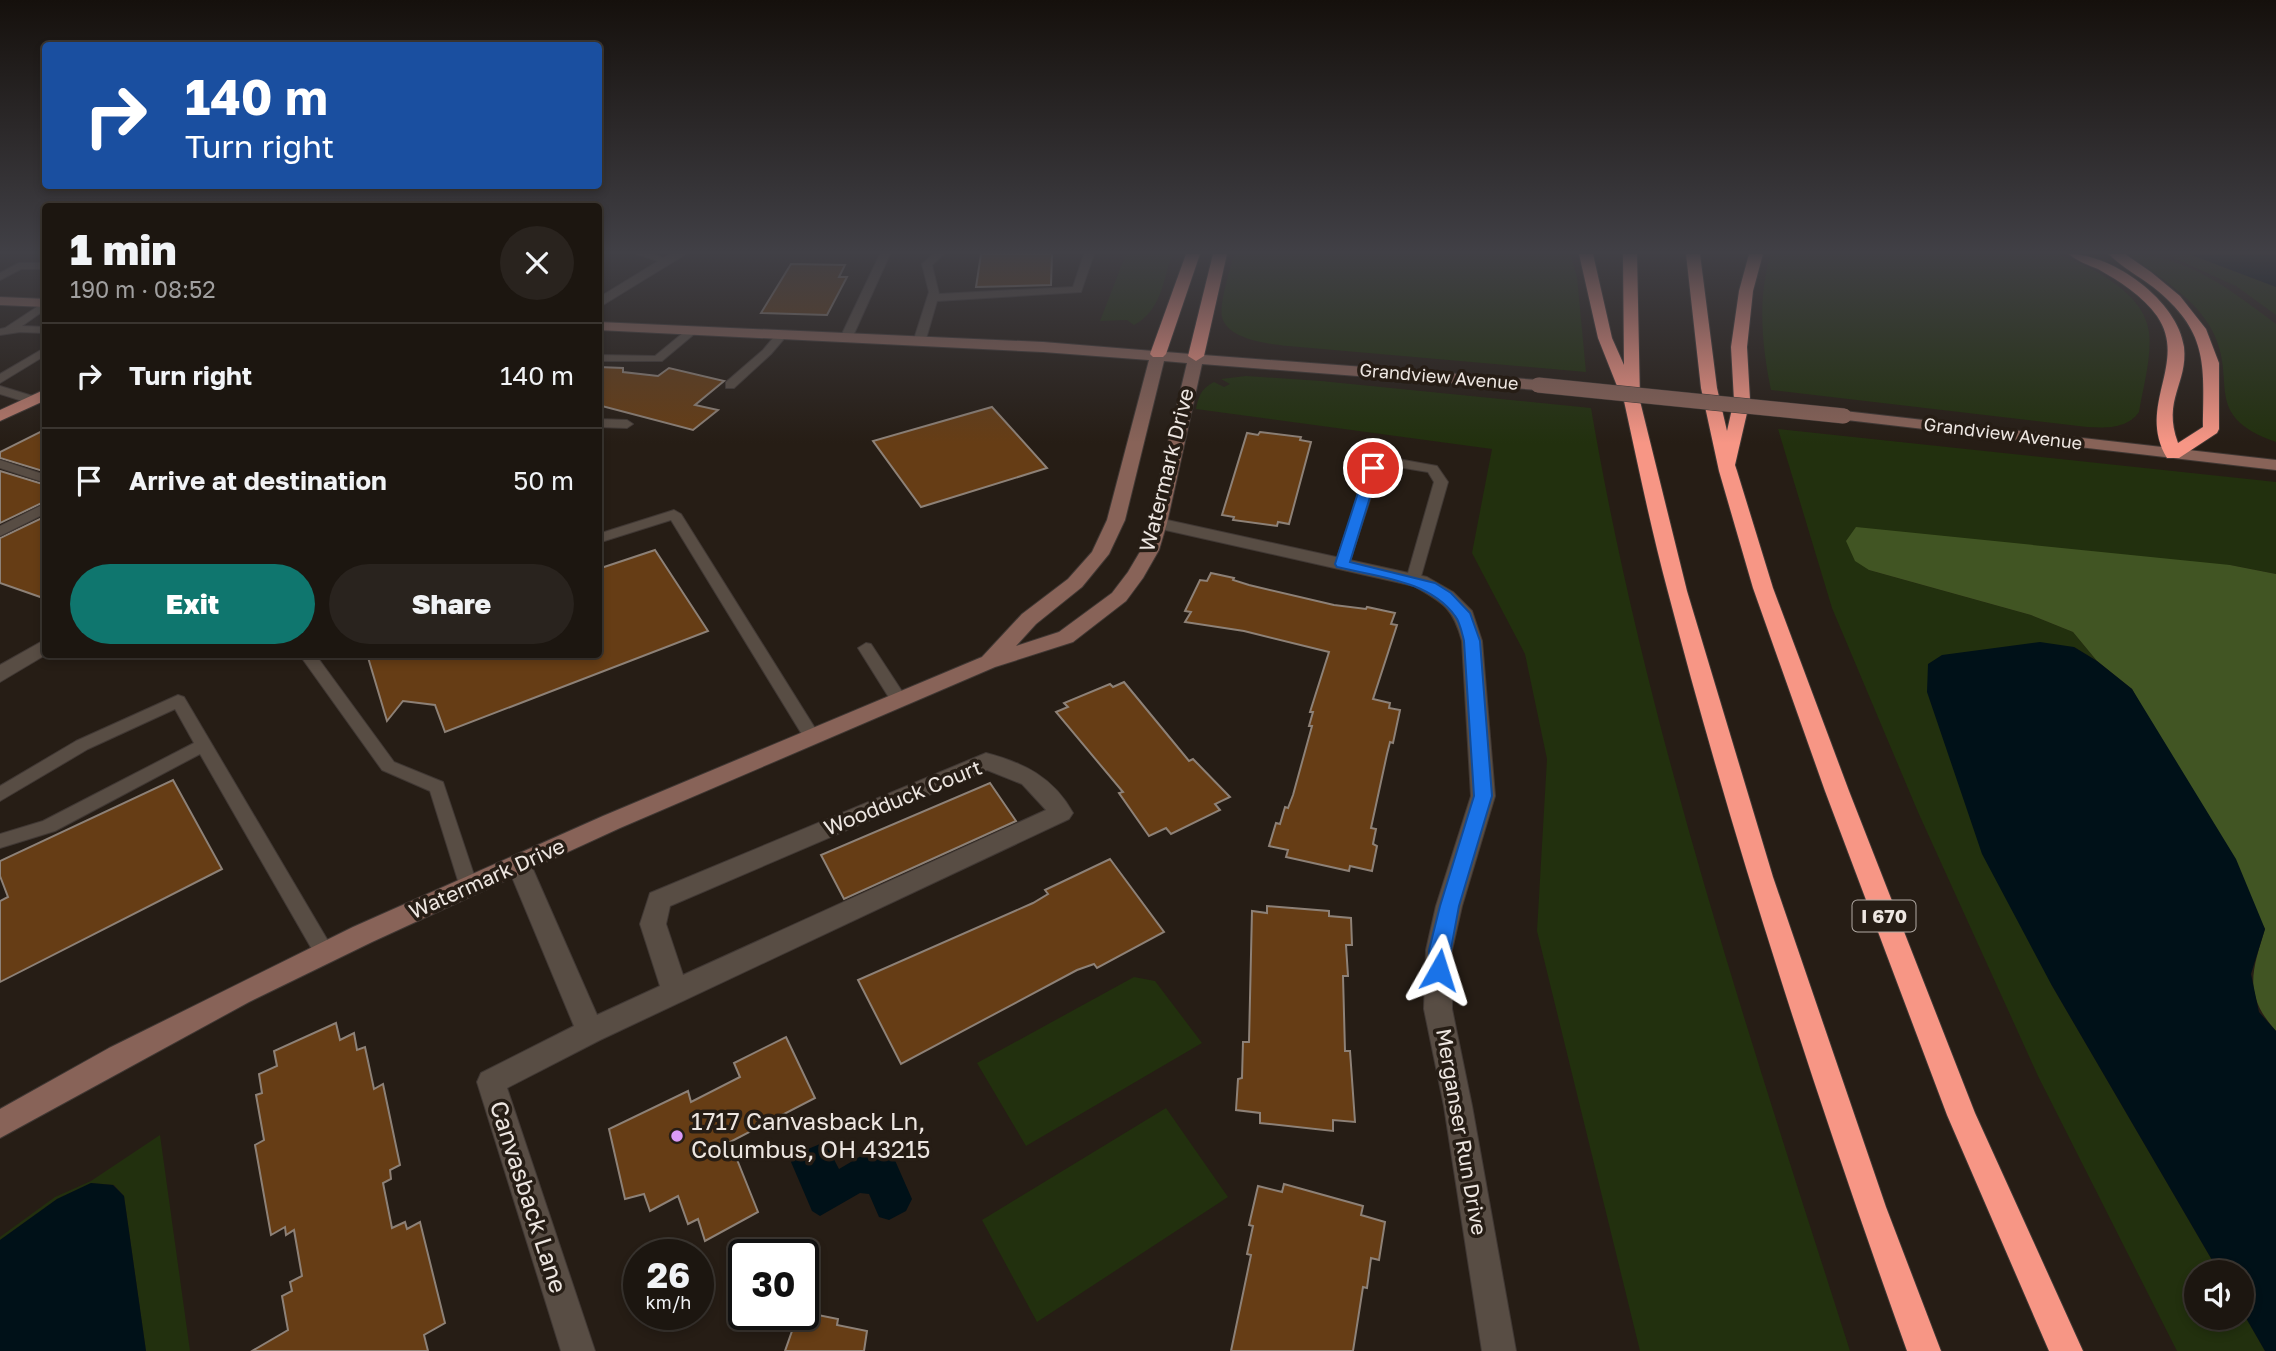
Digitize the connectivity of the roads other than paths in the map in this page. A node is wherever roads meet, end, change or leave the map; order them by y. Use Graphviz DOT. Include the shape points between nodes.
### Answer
graph roads {
  1 [pos="25,317"];
  2 [pos="855,317"];
  3 [pos="926,317"];
  4 [pos="1171,317"];
  5 [pos="1205,317"];
  6 [pos="1600,317"];
  7 [pos="1631,317"];
  8 [pos="1701,317"];
  9 [pos="1743,317"];
  10 [pos="2163,317"];
  11 [pos="2188,317"];
  12 [pos="602,326"];
  13 [pos="42,330"];
  14 [pos="693,330"];
  15 [pos="5,331"];
  16 [pos="783,333"];
  17 [pos="846,336"];
  18 [pos="920,339"];
  19 [pos="1158,354"];
  20 [pos="1196,356"];
  21 [pos="39,358"];
  22 [pos="602,358"];
  23 [pos="0,379"];
  24 [pos="730,385"];
  25 [pos="0,390"];
  26 [pos="39,397"];
  27 [pos="1632,401"];
  28 [pos="0,416"];
  29 [pos="602,423"];
  30 [pos="627,425"];
  31 [pos="2173,454"];
  32 [pos="0,464"];
  33 [pos="2276,465"];
  34 [pos="1727,471"];
  35 [pos="42,478"];
  36 [pos="42,509"];
  37 [pos="1158,523"];
  38 [pos="0,532"];
  39 [pos="602,538"];
  40 [pos="1342,564"];
  41 [pos="1413,580"];
  42 [pos="866,648"];
  43 [pos="42,649"];
  44 [pos="309,658"];
  45 [pos="988,662"];
  46 [pos="0,675"];
  47 [pos="899,700"];
  48 [pos="812,737"];
  49 [pos="204,745"];
  50 [pos="0,794"];
  51 [pos="0,841"];
  52 [pos="519,864"];
  53 [pos="469,887"];
  54 [pos="324,952"];
  55 [pos="675,991"];
  56 [pos="590,1031"];
  57 [pos="0,1124"];
  58 [pos="578,1351"];
  59 [pos="1499,1351"];
  60 [pos="1924,1351"];
  61 [pos="2066,1351"];
  1 -- 15 [label="lane"];
  2 -- 17 [label="lane"];
  3 -- 18 [label="lane"];
  4 -- 19 [label="highway"];
  5 -- 20 [label="highway"];
  6 -- 27 [label="highway"];
  7 -- 27 [label="highway"];
  8 -- 34 [label="highway, I 670" via="1709,388"];
  9 -- 34 [label="highway" via="1742,400"];
  10 -- 31 [label="highway" via="2176,348 2163,419"];
  11 -- 31 [label="highway" via="2211,363 2211,429"];
  12 -- 14 [label="main road, Grandview Avenue"];
  13 -- 15 [label="lane"];
  14 -- 16 [label="main road, Grandview Avenue"];
  14 -- 22 [label="lane" via="658,359"];
  16 -- 17 [label="main road, Grandview Avenue"];
  16 -- 24 [label="lane"];
  17 -- 18 [label="main road, Grandview Avenue"];
  18 -- 19 [label="main road, Grandview Avenue"];
  19 -- 20 [label="main road, Grandview Avenue"];
  19 -- 45 [label="main road, Watermark Drive" via="1115,520 1100,554 1075,583 1029,619"];
  20 -- 31 [label="main road, Grandview Avenue, bridge" via="1538,385"];
  20 -- 37 [label="main road, Watermark Drive"];
  21 -- 23 [label="lane"];
  25 -- 26 [label="lane"];
  26 -- 28 [label="main road"];
  27 -- 60 [label="highway" via="1677,591 1761,877"];
  29 -- 30 [label="lane"];
  31 -- 33 [label="main road, Grandview Avenue"];
  32 -- 35 [label="lane"];
  34 -- 61 [label="highway, I 670" via="1763,589 1961,1115"];
  36 -- 38 [label="lane"];
  37 -- 40 [label="street, Merganser Run Drive"];
  37 -- 45 [label="main road, Watermark Drive" via="1136,574 1119,597 1094,618 1066,637"];
  39 -- 48 [label="lane" via="674,514"];
  40 -- 41 [label="street, Merganser Run Drive"];
  40 -- 41 [label="lane" via="1373,468 1398,463 1432,469 1441,482"];
  41 -- 59 [label="street, Merganser Run Drive" via="1446,596 1465,616 1472,641 1483,796 1439,950 1438,1009"];
  42 -- 47 [label="lane"];
  43 -- 46 [label="street"];
  44 -- 53 [label="lane" via="388,766 437,787"];
  45 -- 47 [label="main road, Watermark Drive"];
  47 -- 48 [label="main road, Watermark Drive"];
  48 -- 52 [label="main road, Watermark Drive"];
  49 -- 50 [label="lane" via="178,701 82,745"];
  49 -- 51 [label="lane" via="49,827"];
  49 -- 54 [label="lane"];
  52 -- 53 [label="main road, Watermark Drive"];
  52 -- 56 [label="street"];
  53 -- 54 [label="main road, Watermark Drive"];
  54 -- 57 [label="main road, Watermark Drive" via="174,1027"];
  55 -- 55 [label="street, Woodduck Court" via="705,978 1061,813 1047,791 1021,771 986,761 659,900 653,924"];
  55 -- 56 [label="street, Woodduck Court"];
  56 -- 58 [label="street, Canvasback Lane" via="491,1082"];
}
